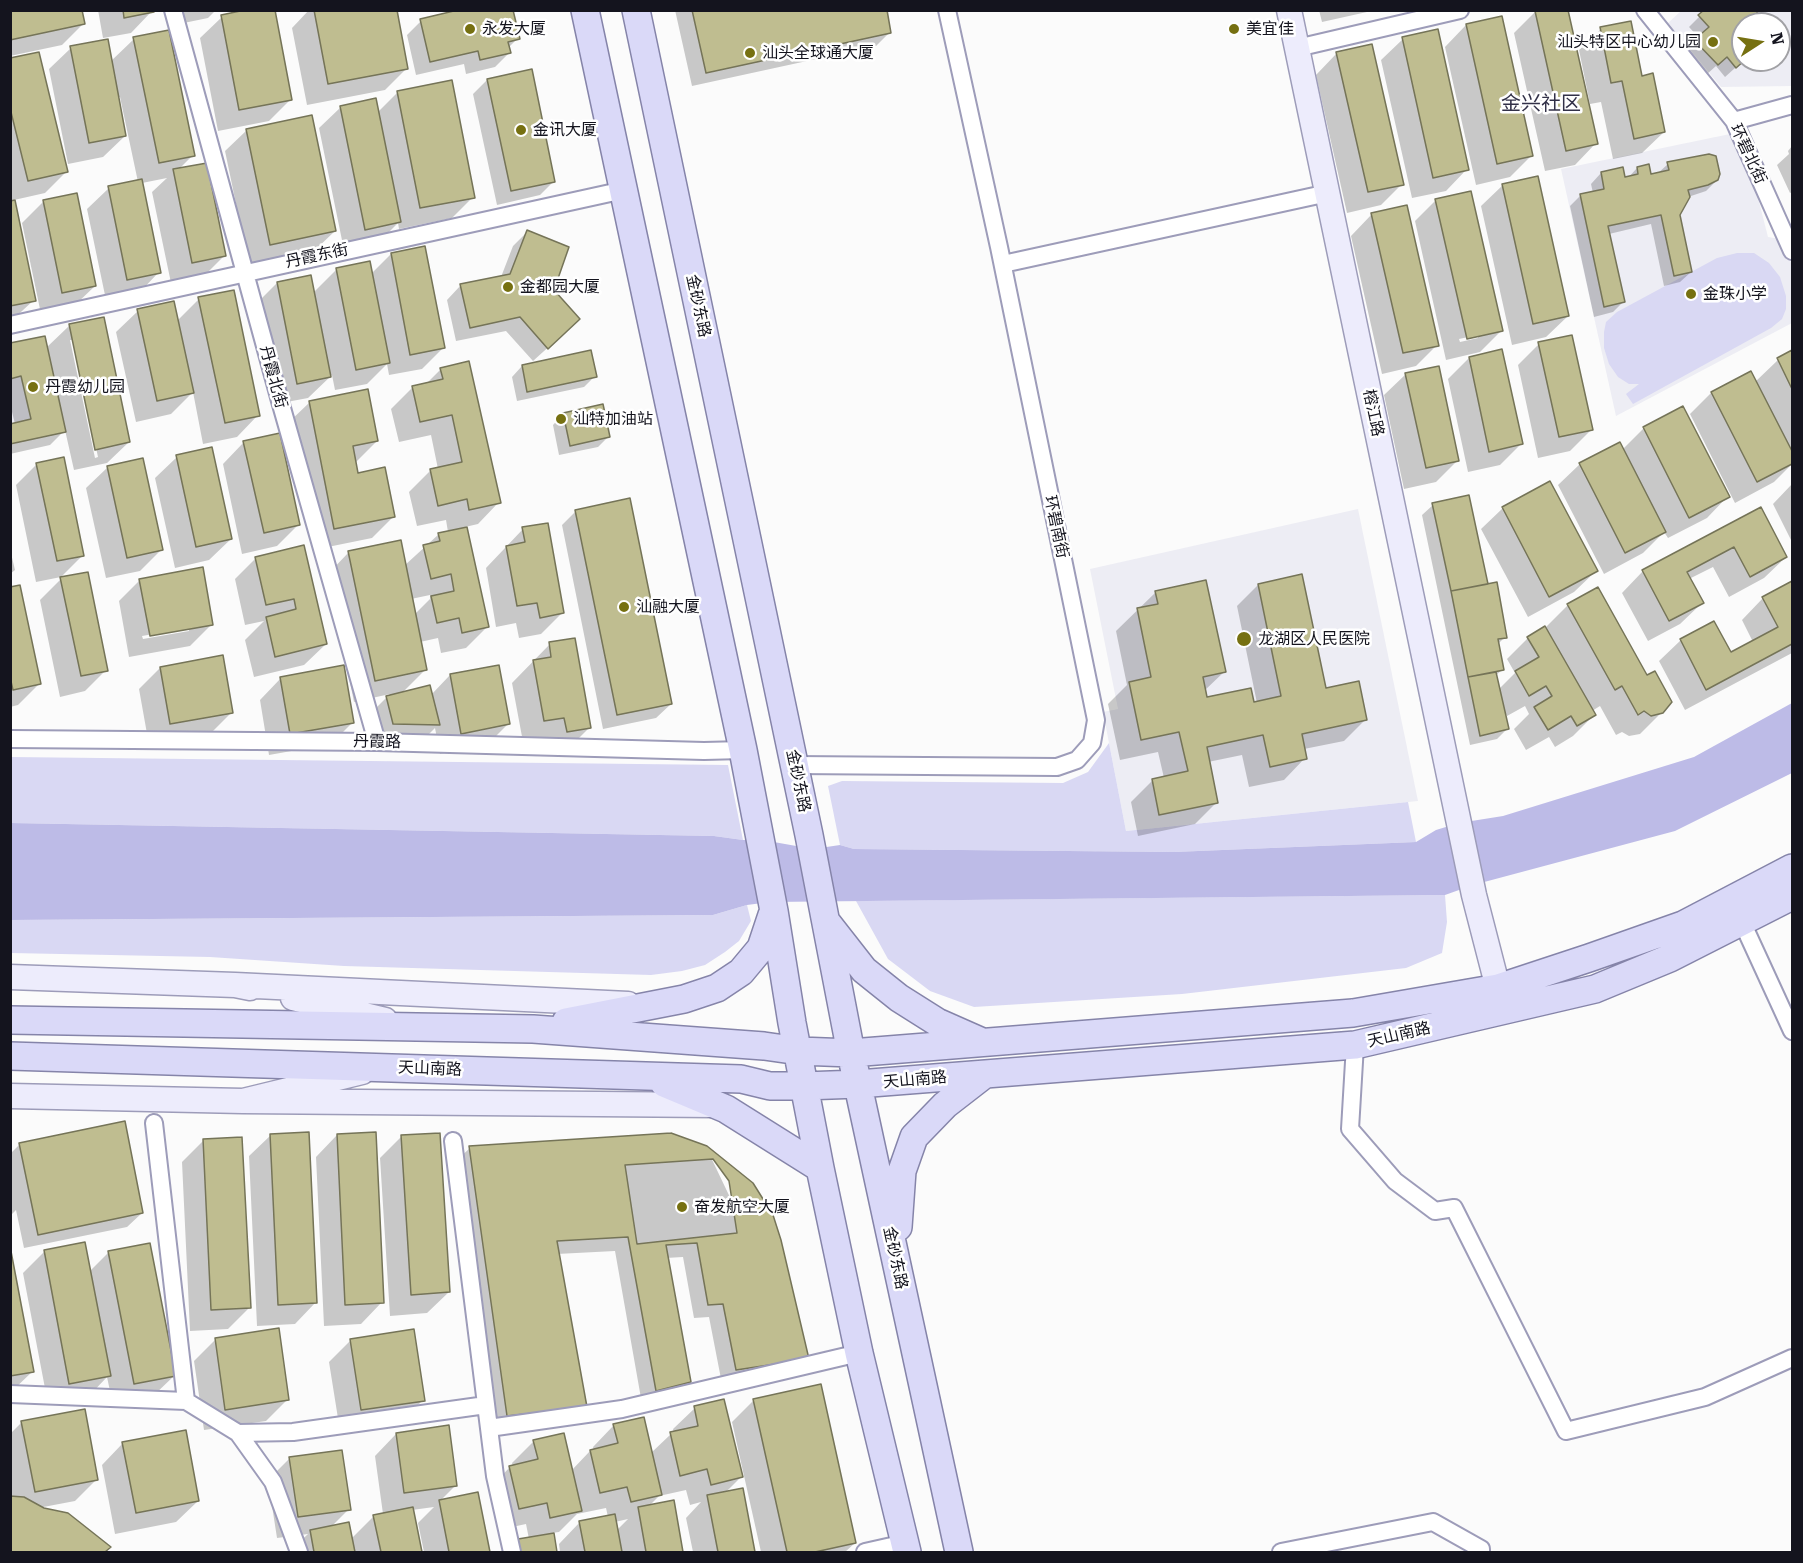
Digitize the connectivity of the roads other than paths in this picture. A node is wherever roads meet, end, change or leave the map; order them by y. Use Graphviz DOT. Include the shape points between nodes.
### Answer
graph roads {
  1 [pos="173,10"];
  2 [pos="585,10"];
  3 [pos="636,10"];
  4 [pos="947,10"];
  5 [pos="1289,10"];
  6 [pos="1460,10"];
  7 [pos="1645,10"];
  8 [pos="1298,48"];
  9 [pos="1792,105"];
  10 [pos="1734,121"];
  11 [pos="624,190"];
  12 [pos="1328,193"];
  13 [pos="1792,251"];
  14 [pos="1003,264"];
  15 [pos="244,272"];
  16 [pos="10,325"];
  17 [pos="10,739"];
  18 [pos="377,742"];
  19 [pos="743,750"];
  20 [pos="794,765"];
  21 [pos="1792,868"];
  22 [pos="1792,896"];
  23 [pos="774,911"];
  24 [pos="824,915"];
  25 [pos="1742,922"];
  26 [pos="10,977"];
  27 [pos="235,985"];
  28 [pos="1498,988"];
  29 [pos="651,1005"];
  30 [pos="10,1020"];
  31 [pos="408,1025"];
  32 [pos="533,1029"];
  33 [pos="1792,1031"];
  34 [pos="984,1043"];
  35 [pos="1355,1046"];
  36 [pos="799,1051"];
  37 [pos="851,1053"];
  38 [pos="10,1056"];
  39 [pos="381,1068"];
  40 [pos="985,1074"];
  41 [pos="649,1076"];
  42 [pos="858,1084"];
  43 [pos="804,1086"];
  44 [pos="10,1096"];
  45 [pos="243,1101"];
  46 [pos="716,1105"];
  47 [pos="154,1123"];
  48 [pos="453,1142"];
  49 [pos="820,1168"];
  50 [pos="896,1262"];
  51 [pos="860,1353"];
  52 [pos="1792,1358"];
  53 [pos="10,1394"];
  54 [pos="186,1401"];
  55 [pos="486,1405"];
  56 [pos="489,1428"];
  57 [pos="238,1433"];
  58 [pos="906,1548"];
  59 [pos="299,1552"];
  60 [pos="512,1552"];
  61 [pos="865,1552"];
  62 [pos="959,1552"];
  63 [pos="1281,1552"];
  64 [pos="1482,1552"];
  1 -- 15 [label="street, 丹霞北街"];
  2 -- 11 [label="main road"];
  3 -- 20 [label="main road, 金砂东路"];
  4 -- 14 [label="street, 环碧南街"];
  5 -- 8 [label="main road, 榕江路"];
  6 -- 8 [label="street"];
  7 -- 10 [label="street, 环碧北街"];
  8 -- 12 [label="main road, 榕江路"];
  9 -- 10 [label="street"];
  10 -- 13 [label="street, 环碧北街"];
  11 -- 15 [label="street, 丹霞东街"];
  11 -- 19 [label="main road"];
  12 -- 14 [label="street"];
  12 -- 28 [label="main road, 榕江路" via="1474,895"];
  14 -- 20 [label="street, 环碧南街" via="1096,720 1092,743 1077,760 1057,767"];
  15 -- 16 [label="street, 丹霞东街"];
  15 -- 18 [label="street, 丹霞北街"];
  17 -- 18 [label="street, 丹霞路"];
  18 -- 19 [label="street, 丹霞路"];
  19 -- 23 [label="main road"];
  20 -- 24 [label="main road, 金砂东路"];
  21 -- 28 [label="main road, 天山南路" via="1683,925"];
  22 -- 25 [label="main road, 天山南路"];
  23 -- 29 [label="main road" via="761,948 741,972 717,988"];
  23 -- 36 [label="main road"];
  24 -- 34 [label="main road" via="864,970 899,998 937,1022"];
  24 -- 37 [label="main road, 金砂东路"];
  25 -- 33 [label="street"];
  25 -- 35 [label="main road, 天山南路" via="1595,989"];
  26 -- 27 [label="main road, 天山南路"];
  27 -- 29 [label="main road, 天山南路"];
  27 -- 31 [label="main road, 天山南路"];
  28 -- 34 [label="main road, 天山南路" via="1353,1013"];
  29 -- 32 [label="main road"];
  30 -- 31 [label="main road, 天山南路"];
  31 -- 32 [label="main road, 天山南路"];
  32 -- 36 [label="main road, 天山南路"];
  34 -- 37 [label="main road, 天山南路"];
  35 -- 40 [label="main road, 天山南路"];
  35 -- 52 [label="street" via="1350,1129 1395,1181 1435,1211 1454,1208 1566,1431 1705,1397"];
  36 -- 37 [label="main road, 天山南路"];
  36 -- 43 [label="main road"];
  37 -- 42 [label="main road, 金砂东路"];
  38 -- 39 [label="main road, 天山南路"];
  39 -- 41 [label="main road, 天山南路"];
  39 -- 45 [label="main road"];
  40 -- 42 [label="main road, 天山南路"];
  40 -- 50 [label="main road" via="945,1105 914,1137 902,1171"];
  41 -- 43 [label="main road, 天山南路"];
  41 -- 46 [label="main road"];
  42 -- 43 [label="main road, 天山南路"];
  42 -- 50 [label="main road, 金砂东路"];
  43 -- 49 [label="main road"];
  44 -- 45 [label="main road"];
  45 -- 46 [label="main road"];
  46 -- 49 [label="main road"];
  47 -- 54 [label="street"];
  48 -- 55 [label="street"];
  49 -- 51 [label="main road"];
  50 -- 62 [label="main road, 金砂东路"];
  51 -- 56 [label="street" via="622,1409"];
  51 -- 58 [label="main road"];
  53 -- 54 [label="street"];
  54 -- 57 [label="street"];
  55 -- 56 [label="street"];
  55 -- 57 [label="street" via="293,1432"];
  56 -- 60 [label="street"];
  57 -- 59 [label="street" via="273,1482"];
  58 -- 61 [label="street"];
  63 -- 64 [label="street" via="1433,1522"];
}
